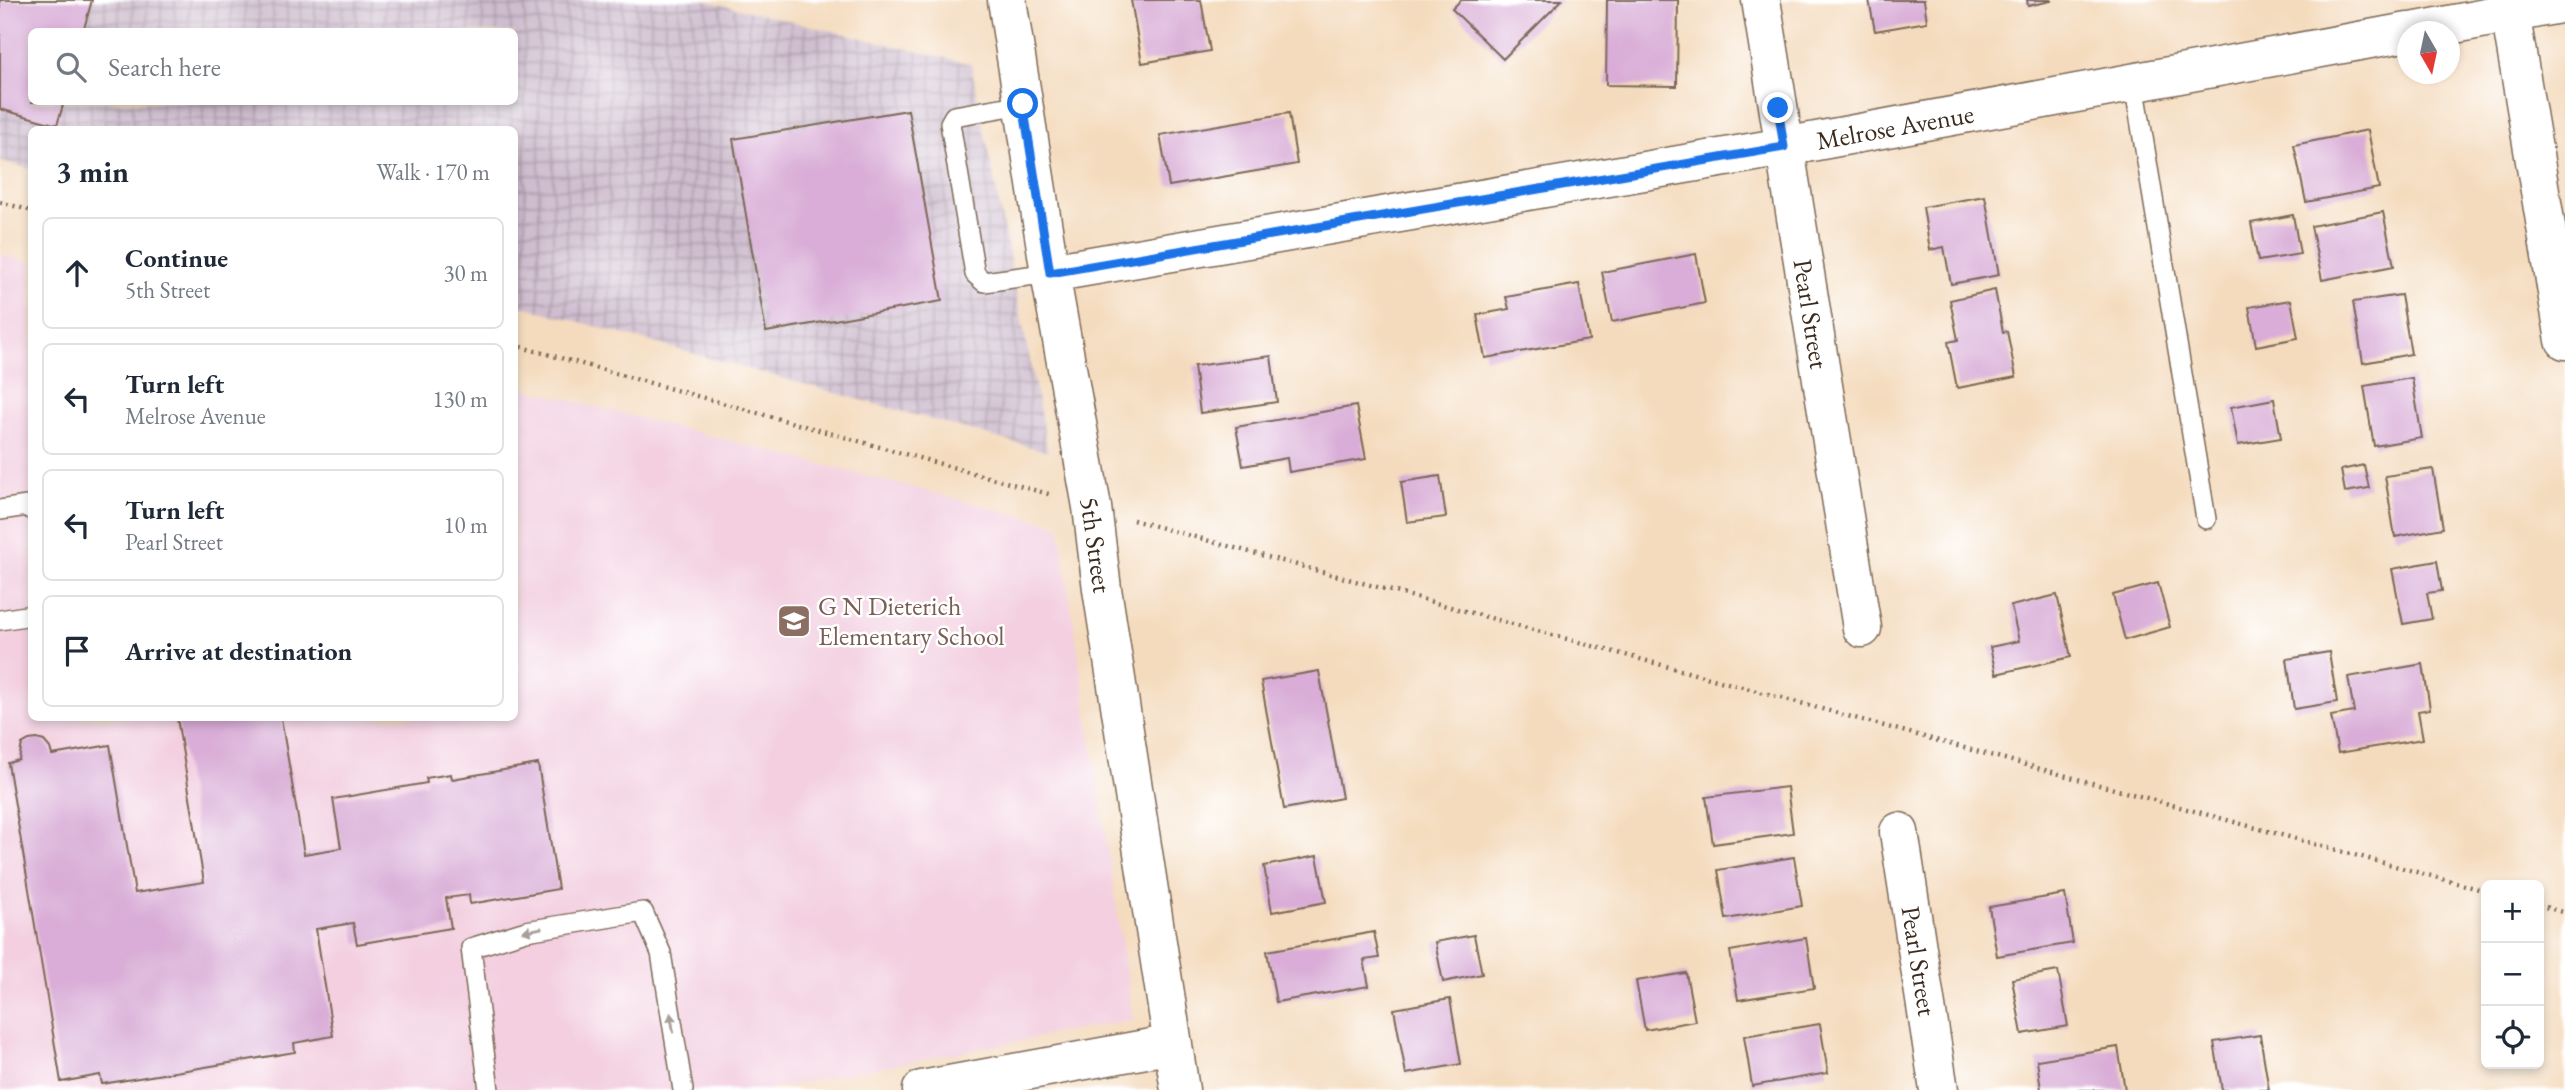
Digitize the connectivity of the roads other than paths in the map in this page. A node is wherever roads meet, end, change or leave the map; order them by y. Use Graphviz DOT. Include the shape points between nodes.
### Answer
graph roads {
  1 [pos="1007,0"];
  2 [pos="1761,0"];
  3 [pos="2565,3"];
  4 [pos="2509,7"];
  5 [pos="2454,21"];
  6 [pos="2397,34"];
  7 [pos="2134,83"];
  8 [pos="1023,104"];
  9 [pos="1784,147"];
  10 [pos="1050,273"];
  11 [pos="2565,340"];
  12 [pos="28,507"];
  13 [pos="0,510"];
  14 [pos="2206,519"];
  15 [pos="28,616"];
  16 [pos="0,620"];
  17 [pos="1862,628"];
  18 [pos="1899,832"];
  19 [pos="1173,1044"];
  20 [pos="489,1090"];
  21 [pos="683,1090"];
  22 [pos="922,1090"];
  23 [pos="1180,1090"];
  24 [pos="1939,1090"];
  1 -- 8 [label="street, 5th Street"];
  2 -- 9 [label="street, Pearl Street"];
  3 -- 4 [label="street, Melrose Avenue"];
  4 -- 5 [label="street, Melrose Avenue"];
  4 -- 11 [label="street"];
  6 -- 7 [label="street, Melrose Avenue"];
  7 -- 9 [label="street, Melrose Avenue"];
  7 -- 14 [label="lane"];
  8 -- 10 [label="street, 5th Street"];
  8 -- 10 [label="lane" via="954,116 950,123 975,274 984,282"];
  9 -- 10 [label="street, Melrose Avenue"];
  9 -- 17 [label="street, Pearl Street"];
  10 -- 19 [label="street, 5th Street" via="1092,507"];
  12 -- 13 [label="lane"];
  15 -- 16 [label="lane"];
  18 -- 24 [label="street, Pearl Street"];
  19 -- 22 [label="street"];
  19 -- 23 [label="street, 5th Street"];
  21 -- 20 [label="lane, one-way" via="661,953 643,912 526,931 471,948"];
}
